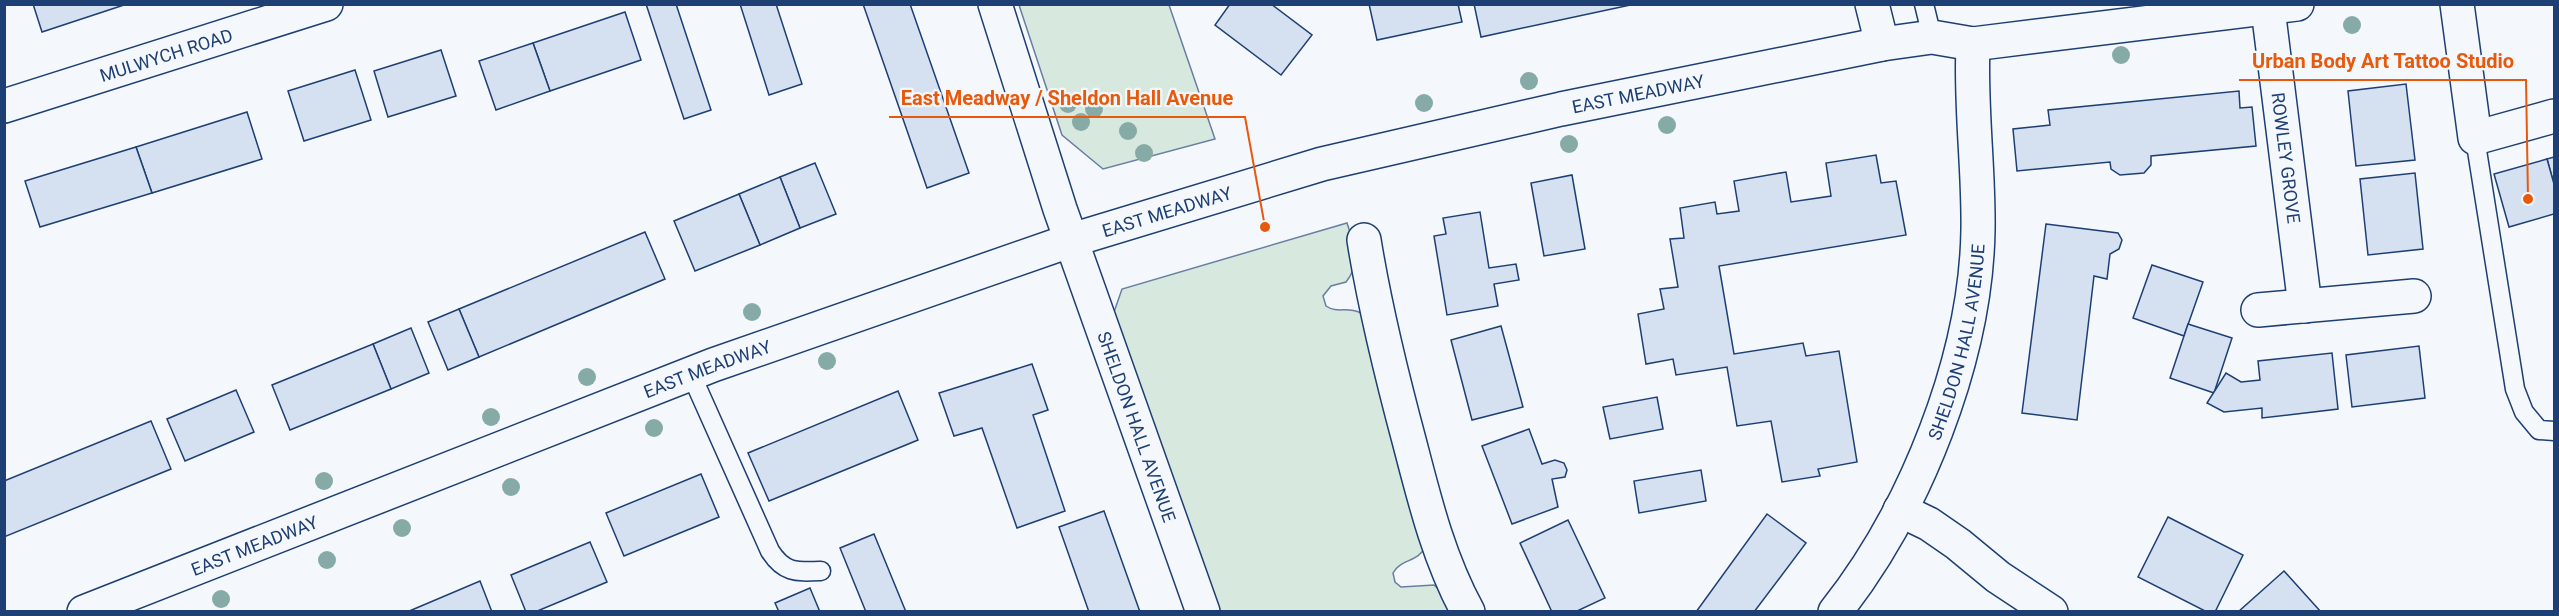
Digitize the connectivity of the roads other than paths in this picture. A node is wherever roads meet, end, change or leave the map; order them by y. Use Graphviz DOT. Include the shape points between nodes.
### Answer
graph roads {
  1 [pos="326,4"];
  2 [pos="995,4"];
  3 [pos="1872,4"];
  4 [pos="1924,4"];
  5 [pos="2457,4"];
  6 [pos="2283,7"];
  7 [pos="1932,37"];
  8 [pos="1882,44"];
  9 [pos="1973,44"];
  10 [pos="4,106"];
  11 [pos="2554,116"];
  12 [pos="2475,138"];
  13 [pos="1072,240"];
  14 [pos="1364,240"];
  15 [pos="2414,296"];
  16 [pos="2305,306"];
  17 [pos="2258,310"];
  18 [pos="691,374"];
  19 [pos="2554,431"];
  20 [pos="1900,510"];
  21 [pos="821,571"];
  22 [pos="84,612"];
  23 [pos="1203,612"];
  24 [pos="1468,612"];
  25 [pos="1835,612"];
  26 [pos="2051,612"];
  1 -- 10 [label="street, MULWYCH ROAD"];
  2 -- 13 [label="street, SHELDON HALL AVENUE"];
  3 -- 8 [label="street"];
  4 -- 7 [label="lane"];
  5 -- 12 [label="street"];
  6 -- 9 [label="street, EAST MEADWAY"];
  6 -- 16 [label="street, ROWLEY GROVE"];
  7 -- 8 [label="street, EAST MEADWAY"];
  7 -- 9 [label="street, EAST MEADWAY"];
  8 -- 13 [label="street, EAST MEADWAY" via="1561,109 1322,165"];
  9 -- 20 [label="street, SHELDON HALL AVENUE" via="1978,230 1973,289 1962,346 1946,398"];
  11 -- 12 [label="street"];
  12 -- 19 [label="lane" via="2515,389 2524,412 2539,430"];
  13 -- 18 [label="street, EAST MEADWAY"];
  13 -- 23 [label="street, SHELDON HALL AVENUE"];
  14 -- 24 [label="street" via="1372,290 1424,497 1444,564"];
  15 -- 16 [label="street"];
  16 -- 17 [label="street"];
  18 -- 21 [label="lane" via="778,564 787,569"];
  18 -- 22 [label="street, EAST MEADWAY"];
  20 -- 25 [label="street, SHELDON HALL AVENUE"];
  20 -- 26 [label="street" via="1929,524"];
}
